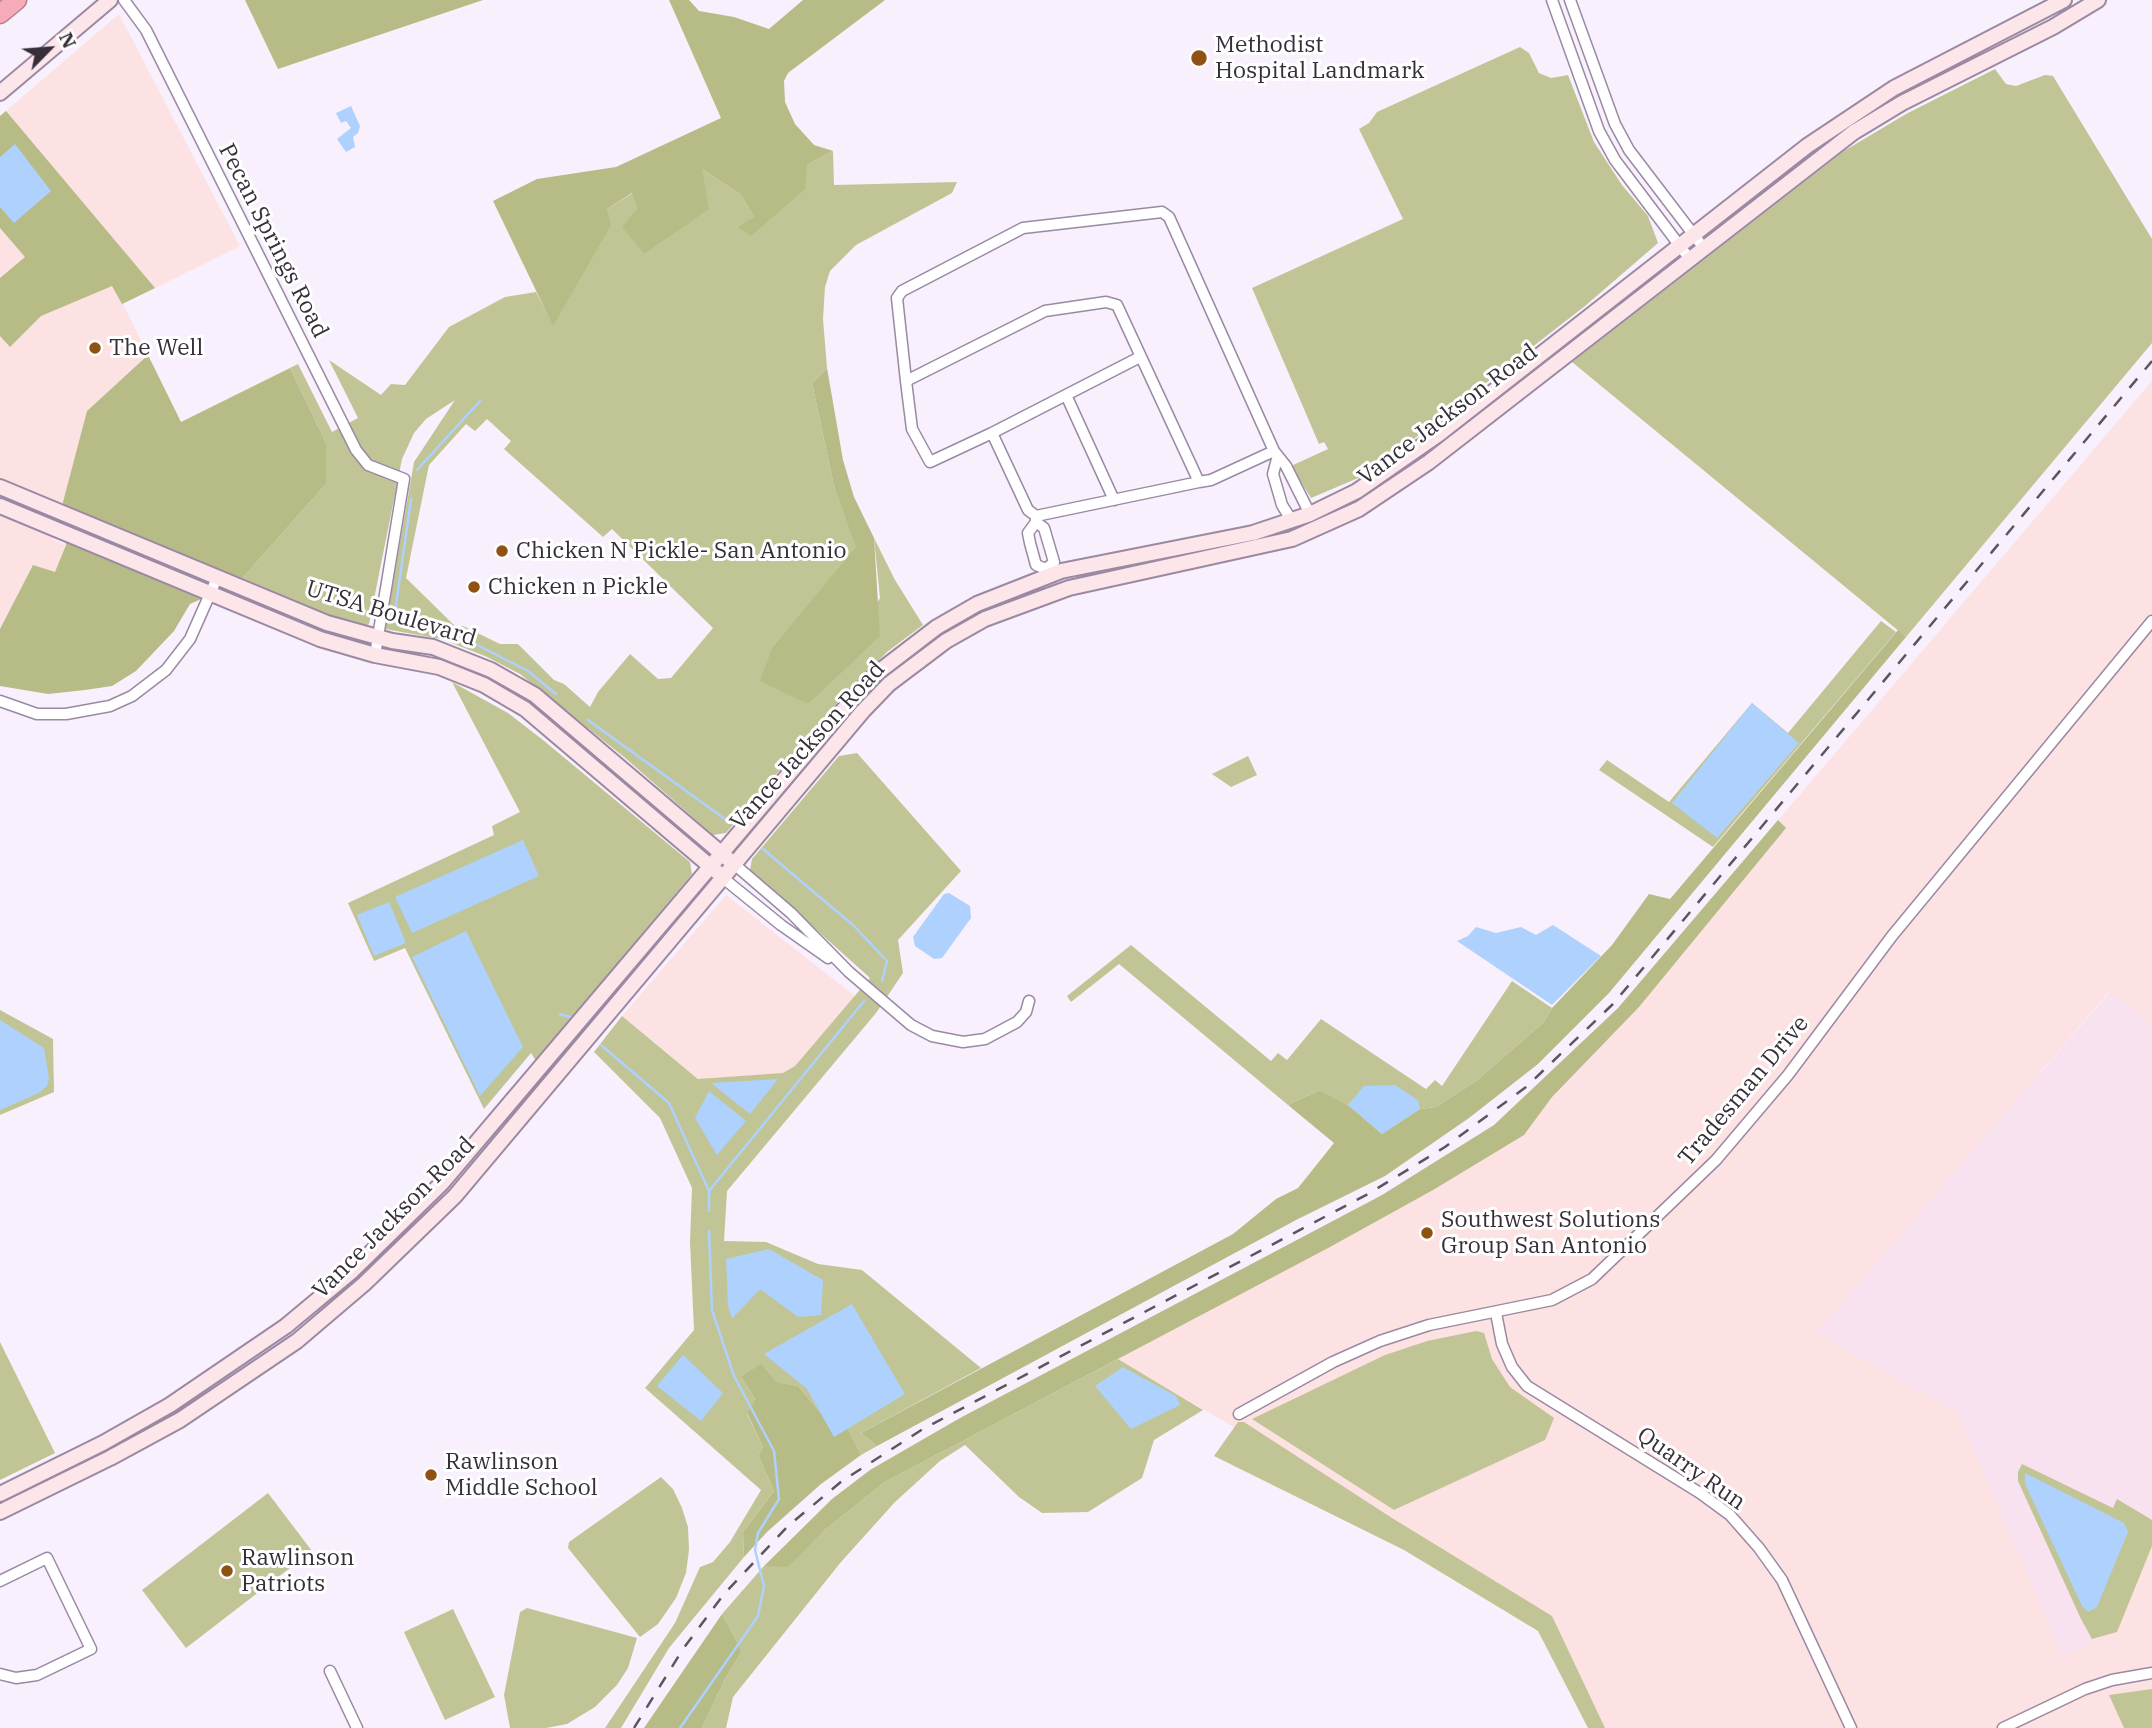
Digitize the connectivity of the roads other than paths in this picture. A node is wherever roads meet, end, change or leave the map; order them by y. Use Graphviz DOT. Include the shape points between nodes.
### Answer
graph roads {
  1 [pos="16,0"];
  2 [pos="110,0"];
  3 [pos="124,0"];
  4 [pos="1552,0"];
  5 [pos="1570,0"];
  6 [pos="2064,0"];
  7 [pos="2098,0"];
  8 [pos="0,15"];
  9 [pos="1994,36"];
  10 [pos="1589,53"];
  11 [pos="2002,53"];
  12 [pos="1573,59"];
  13 [pos="0,93"];
  14 [pos="1692,234"];
  15 [pos="1679,245"];
  16 [pos="1703,247"];
  17 [pos="1689,258"];
  18 [pos="1140,357"];
  19 [pos="906,381"];
  20 [pos="1066,395"];
  21 [pos="992,433"];
  22 [pos="1276,455"];
  23 [pos="1292,480"];
  24 [pos="1199,482"];
  25 [pos="0,487"];
  26 [pos="1277,487"];
  27 [pos="1114,499"];
  28 [pos="0,506"];
  29 [pos="56,512"];
  30 [pos="1310,514"];
  31 [pos="1036,519"];
  32 [pos="1292,521"];
  33 [pos="49,528"];
  34 [pos="1047,537"];
  35 [pos="1030,543"];
  36 [pos="1047,573"];
  37 [pos="216,578"];
  38 [pos="211,595"];
  39 [pos="2152,621"];
  40 [pos="377,637"];
  41 [pos="374,655"];
  42 [pos="0,701"];
  43 [pos="722,853"];
  44 [pos="734,864"];
  45 [pos="711,867"];
  46 [pos="723,878"];
  47 [pos="849,972"];
  48 [pos="1029,1001"];
  49 [pos="1496,1313"];
  50 [pos="1239,1413"];
  51 [pos="49,1470"];
  52 [pos="56,1485"];
  53 [pos="0,1494"];
  54 [pos="0,1512"];
  55 [pos="0,1581"];
  56 [pos="330,1671"];
  57 [pos="2152,1673"];
  58 [pos="0,1674"];
  59 [pos="357,1728"];
  60 [pos="1851,1728"];
  61 [pos="2003,1728"];
  1 -- 8 [label="highway"];
  2 -- 13 [label="main road"];
  3 -- 40 [label="street, Pecan Springs Road" via="146,30 356,450 368,465 404,479"];
  4 -- 12 [label="street"];
  5 -- 10 [label="street"];
  6 -- 9 [label="main road, Vance Jackson Road"];
  7 -- 11 [label="main road, Vance Jackson Road"];
  9 -- 11 [label="street"];
  9 -- 14 [label="main road, Vance Jackson Road" via="1894,88"];
  10 -- 12 [label="street"];
  10 -- 14 [label="street" via="1629,150"];
  11 -- 16 [label="main road, Vance Jackson Road" via="1868,122"];
  12 -- 15 [label="street" via="1599,131 1615,160"];
  14 -- 15 [label="main road, Vance Jackson Road"];
  14 -- 16 [label="street"];
  15 -- 17 [label="street"];
  15 -- 30 [label="main road, Vance Jackson Road" via="1387,473"];
  16 -- 17 [label="main road, Vance Jackson Road"];
  17 -- 44 [label="main road, Vance Jackson Road" via="1429,462 1359,509 1281,542 1055,592 946,641 889,684 863,711"];
  18 -- 19 [label="street" via="1117,305 1107,302 1045,311"];
  18 -- 20 [label="street"];
  18 -- 24 [label="street"];
  19 -- 21 [label="street" via="912,429 930,463"];
  19 -- 22 [label="street" via="897,298 902,291 1023,228 1162,212 1169,216"];
  20 -- 21 [label="street"];
  20 -- 27 [label="street"];
  21 -- 31 [label="street"];
  22 -- 23 [label="street"];
  22 -- 24 [label="street"];
  22 -- 26 [label="street" via="1272,471"];
  23 -- 26 [label="street"];
  23 -- 30 [label="street"];
  24 -- 27 [label="street"];
  25 -- 29 [label="main road, UTSA Boulevard"];
  26 -- 32 [label="street"];
  27 -- 31 [label="street"];
  28 -- 33 [label="main road, UTSA Boulevard"];
  29 -- 33 [label="street"];
  29 -- 37 [label="main road, UTSA Boulevard"];
  30 -- 32 [label="main road, Vance Jackson Road"];
  31 -- 34 [label="street"];
  31 -- 35 [label="street" via="1028,533"];
  32 -- 36 [label="main road, Vance Jackson Road"];
  33 -- 38 [label="main road, UTSA Boulevard"];
  34 -- 35 [label="street"];
  34 -- 36 [label="street" via="1054,562"];
  35 -- 36 [label="street" via="1036,565"];
  36 -- 43 [label="main road, Vance Jackson Road" via="937,627 877,673"];
  37 -- 38 [label="street"];
  37 -- 40 [label="main road, UTSA Boulevard" via="327,623"];
  38 -- 41 [label="main road, UTSA Boulevard" via="320,639"];
  38 -- 42 [label="street" via="175,659 132,696 110,706 66,714 37,714"];
  39 -- 49 [label="street, Tradesman Drive" via="1892,936 1788,1075 1716,1160 1592,1279 1552,1300"];
  40 -- 41 [label="street"];
  40 -- 43 [label="main road, UTSA Boulevard" via="447,651 535,695"];
  41 -- 45 [label="main road, UTSA Boulevard" via="439,667 504,695"];
  43 -- 44 [label="main road, UTSA Boulevard"];
  43 -- 45 [label="main road, Vance Jackson Road"];
  44 -- 46 [label="main road, Vance Jackson Road"];
  44 -- 47 [label="street, UTSA Boulevard"];
  45 -- 46 [label="main road, UTSA Boulevard"];
  45 -- 51 [label="main road, Vance Jackson Road" via="442,1184 352,1271 249,1354 136,1426"];
  46 -- 47 [label="street, UTSA Boulevard"];
  46 -- 52 [label="main road, Vance Jackson Road" via="455,1196 364,1284 297,1341 239,1382 144,1441"];
  47 -- 48 [label="street, UTSA Boulevard" via="911,1025 932,1036 963,1042 985,1039 1017,1022"];
  49 -- 50 [label="street, Tradesman Drive" via="1429,1325 1380,1341"];
  49 -- 60 [label="street, Quarry Run" via="1507,1356 1527,1385 1700,1493 1730,1515 1759,1548 1782,1580"];
  51 -- 52 [label="main road"];
  51 -- 53 [label="main road, Vance Jackson Road"];
  52 -- 54 [label="main road, Vance Jackson Road"];
  55 -- 58 [label="street" via="47,1558 91,1649 37,1675 16,1678"];
  56 -- 59 [label="street"];
  57 -- 61 [label="street" via="2085,1689"];
}
